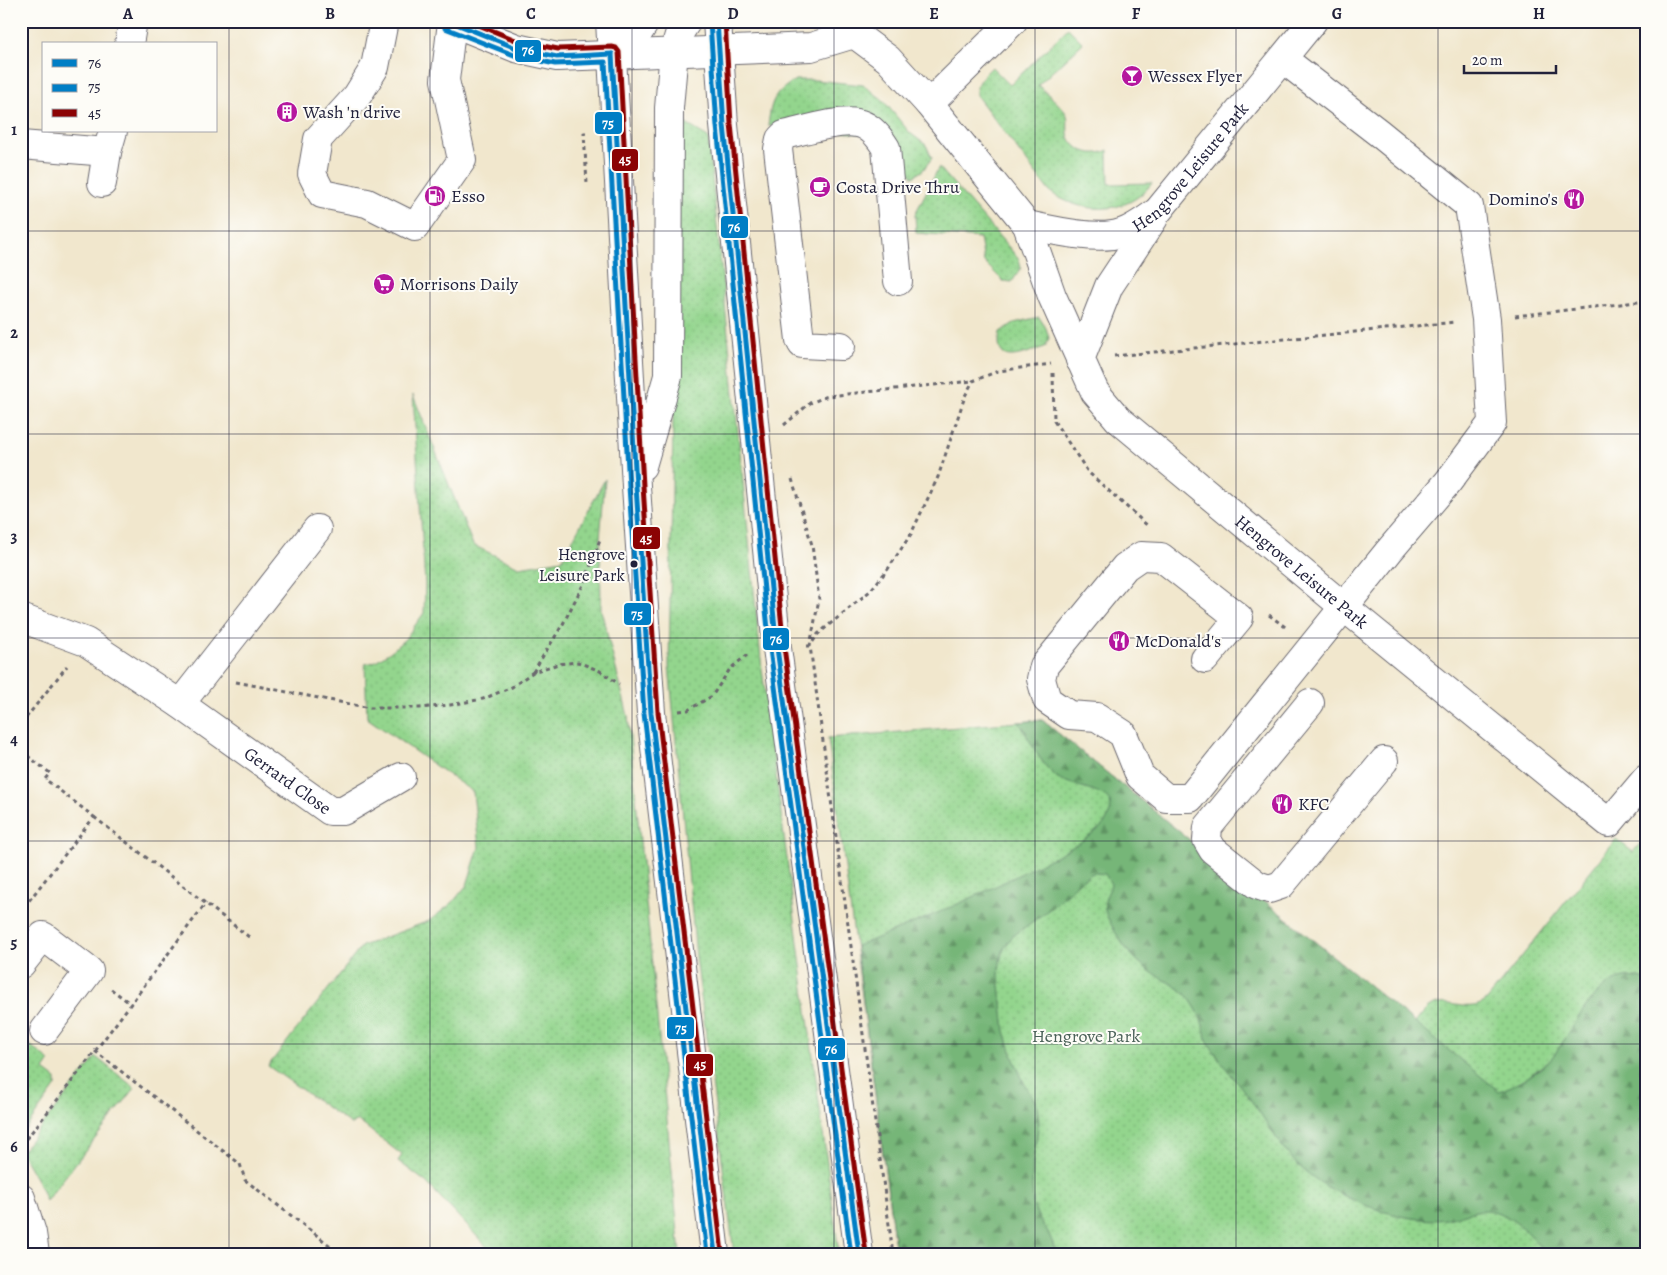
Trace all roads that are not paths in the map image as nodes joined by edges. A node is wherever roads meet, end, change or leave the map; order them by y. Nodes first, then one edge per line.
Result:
1 (133, 21) edge
2 (384, 21) edge
3 (448, 21) edge
4 (610, 21) edge
5 (646, 21) edge
6 (687, 21) edge
7 (717, 21) edge
8 (1013, 21) edge
9 (1314, 21) edge
10 (453, 22) edge
11 (845, 28) edge
12 (130, 42) edge
13 (719, 50) junction
14 (674, 51) junction
15 (612, 54) junction
16 (1283, 59) junction
17 (929, 104) junction
18 (110, 142) edge
19 (21, 145) edge
20 (102, 183) dead end
21 (1158, 211) junction
22 (1028, 226) junction
23 (898, 282) dead end
24 (841, 346) dead end
25 (1080, 360) junction
26 (636, 486) junction
27 (316, 530) dead end
28 (1344, 607) junction
29 (21, 618) edge
30 (1205, 659) dead end
31 (1310, 702) dead end
32 (180, 704) junction
33 (1384, 760) dead end
34 (400, 778) dead end
35 (1646, 779) edge
36 (21, 964) edge
37 (44, 1030) dead end
38 (21, 1198) edge
39 (35, 1254) edge
40 (715, 1254) edge
41 (859, 1254) edge

1 - 12 main road
2 - 10 main road
3 - 10 main road, Hengrove Leisure Park
4 - 15 main road
5 - 15 main road
6 - 14 main road
7 - 13 main road
8 - 17 main road
9 - 16 main road, Hengrove Leisure Park
10 - 15 main road, Hengrove Leisure Park
11 - 13 main road, Hengrove Leisure Park
11 - 17 main road, Hengrove Leisure Park
13 - 14 main road, Hengrove Leisure Park
13 - 41 main road
14 - 15 main road, Hengrove Leisure Park
14 - 26 main road
15 - 26 main road
16 - 21 main road, Hengrove Leisure Park
16 - 28 main road
17 - 22 main road, Hengrove Leisure Park
18 - 19 main road
18 - 20 main road
21 - 22 main road, Hengrove Leisure Park
21 - 25 main road
22 - 25 main road, Hengrove Leisure Park
23 - 24 main road
25 - 28 main road, Hengrove Leisure Park
26 - 40 main road
27 - 32 main road
28 - 30 main road
28 - 35 main road, Hengrove Leisure Park
29 - 32 main road, Gerrard Close
31 - 33 main road
32 - 34 main road, Gerrard Close
36 - 37 main road
38 - 39 main road

